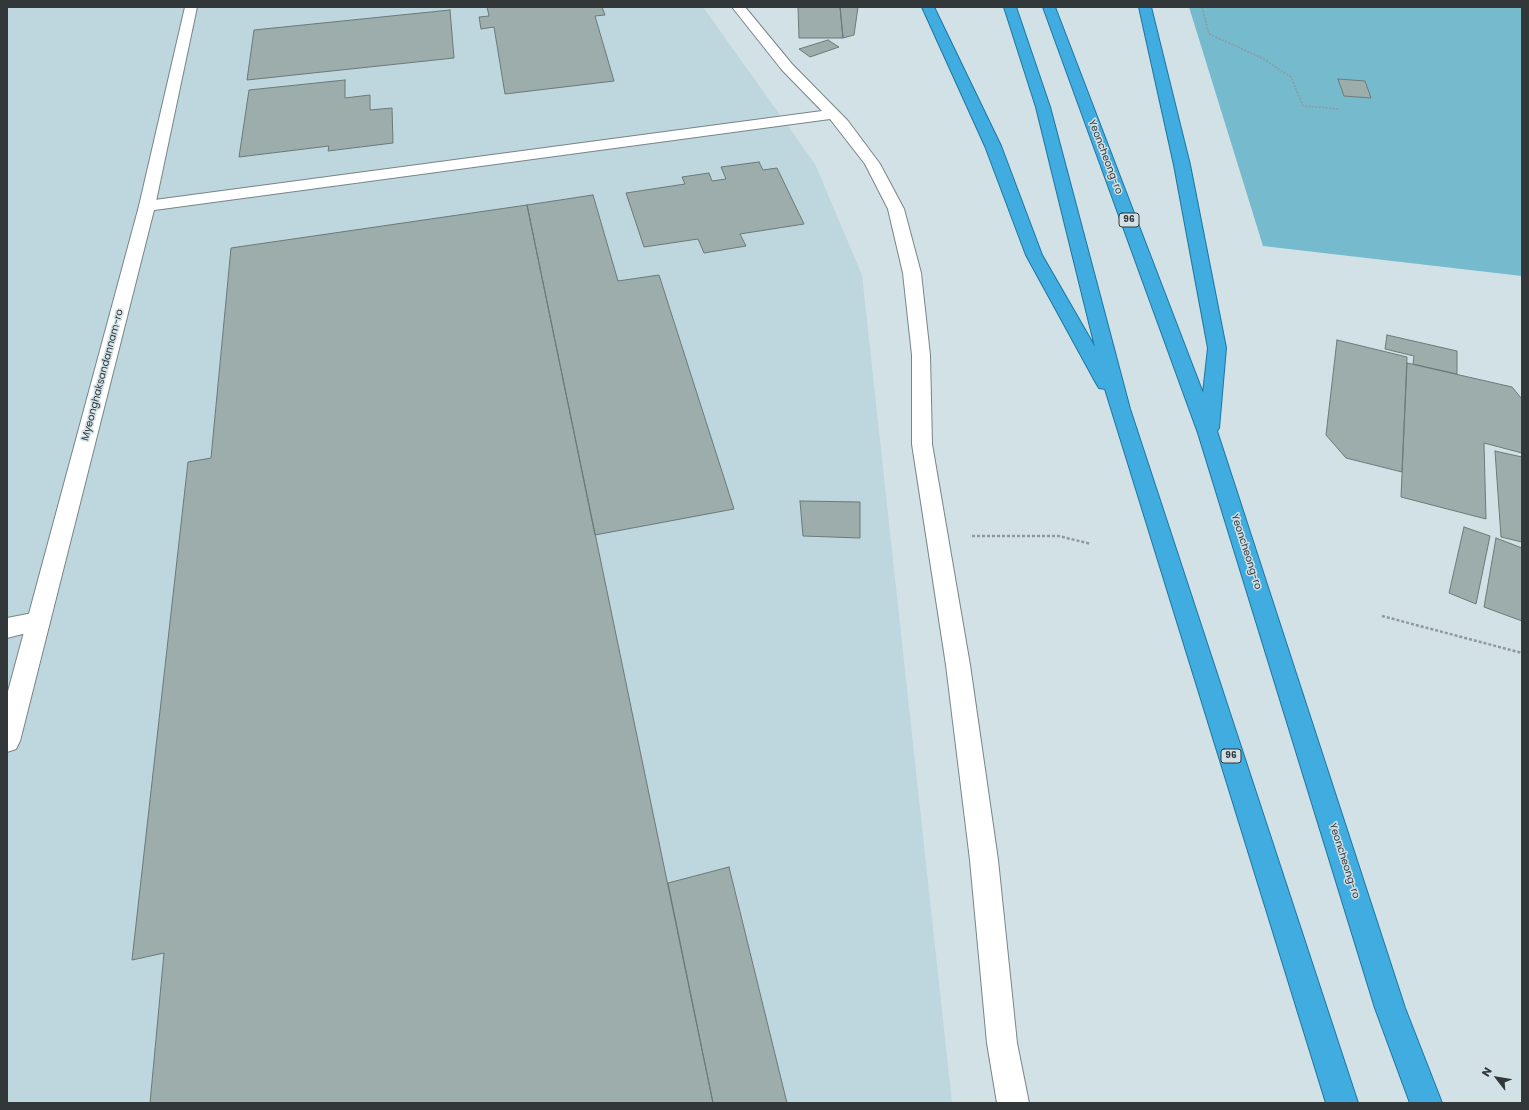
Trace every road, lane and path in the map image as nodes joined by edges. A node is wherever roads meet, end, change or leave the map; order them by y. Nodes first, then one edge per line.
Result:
1 (191, 7) edge
2 (738, 7) edge
3 (928, 7) edge
4 (1010, 7) edge
5 (1049, 7) edge
6 (1145, 7) edge
7 (1202, 7) edge
8 (1339, 109) dead end
9 (833, 114) junction
10 (147, 206) junction
11 (1120, 409) junction
12 (1208, 433) junction
13 (938, 536) junction
14 (1091, 544) dead end
15 (1382, 616) dead end
16 (38, 621) junction
17 (7, 628) edge
18 (1522, 653) edge
19 (7, 741) edge
20 (1013, 1103) edge
21 (1342, 1103) edge
22 (1426, 1103) edge

1 - 10 street, Myeonghaksandannam-ro
2 - 9 street
3 - 11 highway
4 - 11 highway, 96
5 - 12 highway, Yeoncheong-ro / 96
6 - 12 highway
7 - 8 path
9 - 10 street
9 - 13 street
10 - 16 street, Myeonghaksandannam-ro
11 - 21 highway, 96
12 - 22 highway, Yeoncheong-ro / 96
13 - 14 path
13 - 20 street
15 - 18 path
16 - 17 street
16 - 19 street, Myeonghaksandannam-ro

